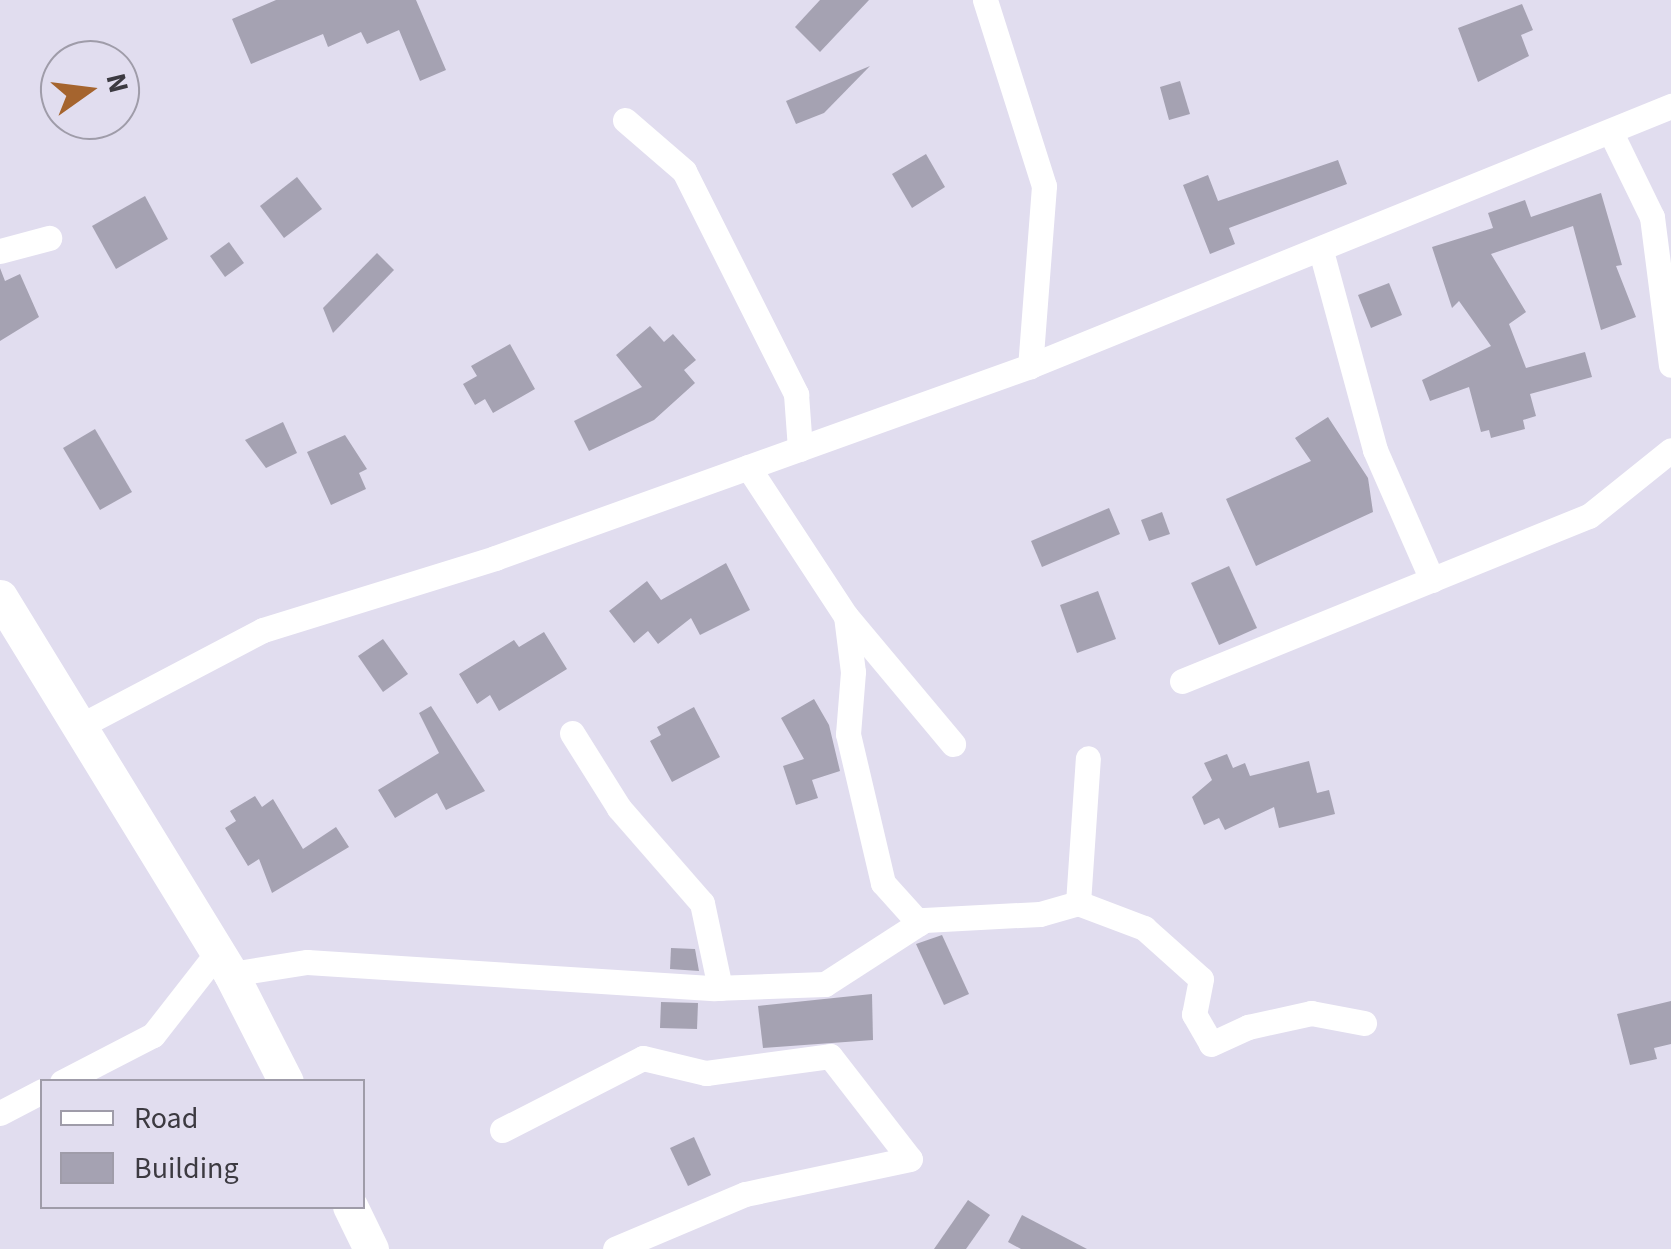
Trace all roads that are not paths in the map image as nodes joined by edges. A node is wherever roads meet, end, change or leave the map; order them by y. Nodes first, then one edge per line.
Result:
1 (985, 0) edge
2 (1671, 106) edge
3 (626, 120) dead end
4 (1612, 135) junction
5 (50, 238) dead end
6 (0, 251) edge
7 (1320, 251) junction
8 (1671, 365) edge
9 (1030, 366) junction
10 (800, 449) junction
11 (1671, 450) edge
12 (748, 468) junction
13 (1432, 580) junction
14 (0, 598) edge
15 (846, 616) junction
16 (1182, 681) dead end
17 (82, 725) junction
18 (572, 734) dead end
19 (953, 744) dead end
20 (1088, 758) dead end
21 (1078, 902) junction
22 (920, 924) junction
23 (224, 964) junction
24 (720, 988) junction
25 (1364, 1023) dead end
26 (68, 1079) edge
27 (284, 1079) edge
28 (40, 1093) edge
29 (0, 1113) edge
30 (502, 1130) dead end
31 (351, 1209) edge
32 (371, 1249) edge
33 (615, 1249) edge

1 - 9 street
2 - 4 street
3 - 10 street
4 - 7 street
4 - 8 street
5 - 6 street
7 - 9 street
7 - 13 street
9 - 10 street
10 - 12 street
11 - 13 street
12 - 15 street
12 - 17 street
13 - 16 street
14 - 17 street
15 - 19 street
15 - 22 street
17 - 23 street
18 - 24 street
20 - 21 street
21 - 22 street
21 - 25 street
22 - 24 street
23 - 24 street
23 - 26 street
23 - 27 street
28 - 29 street
30 - 33 street
31 - 32 street

